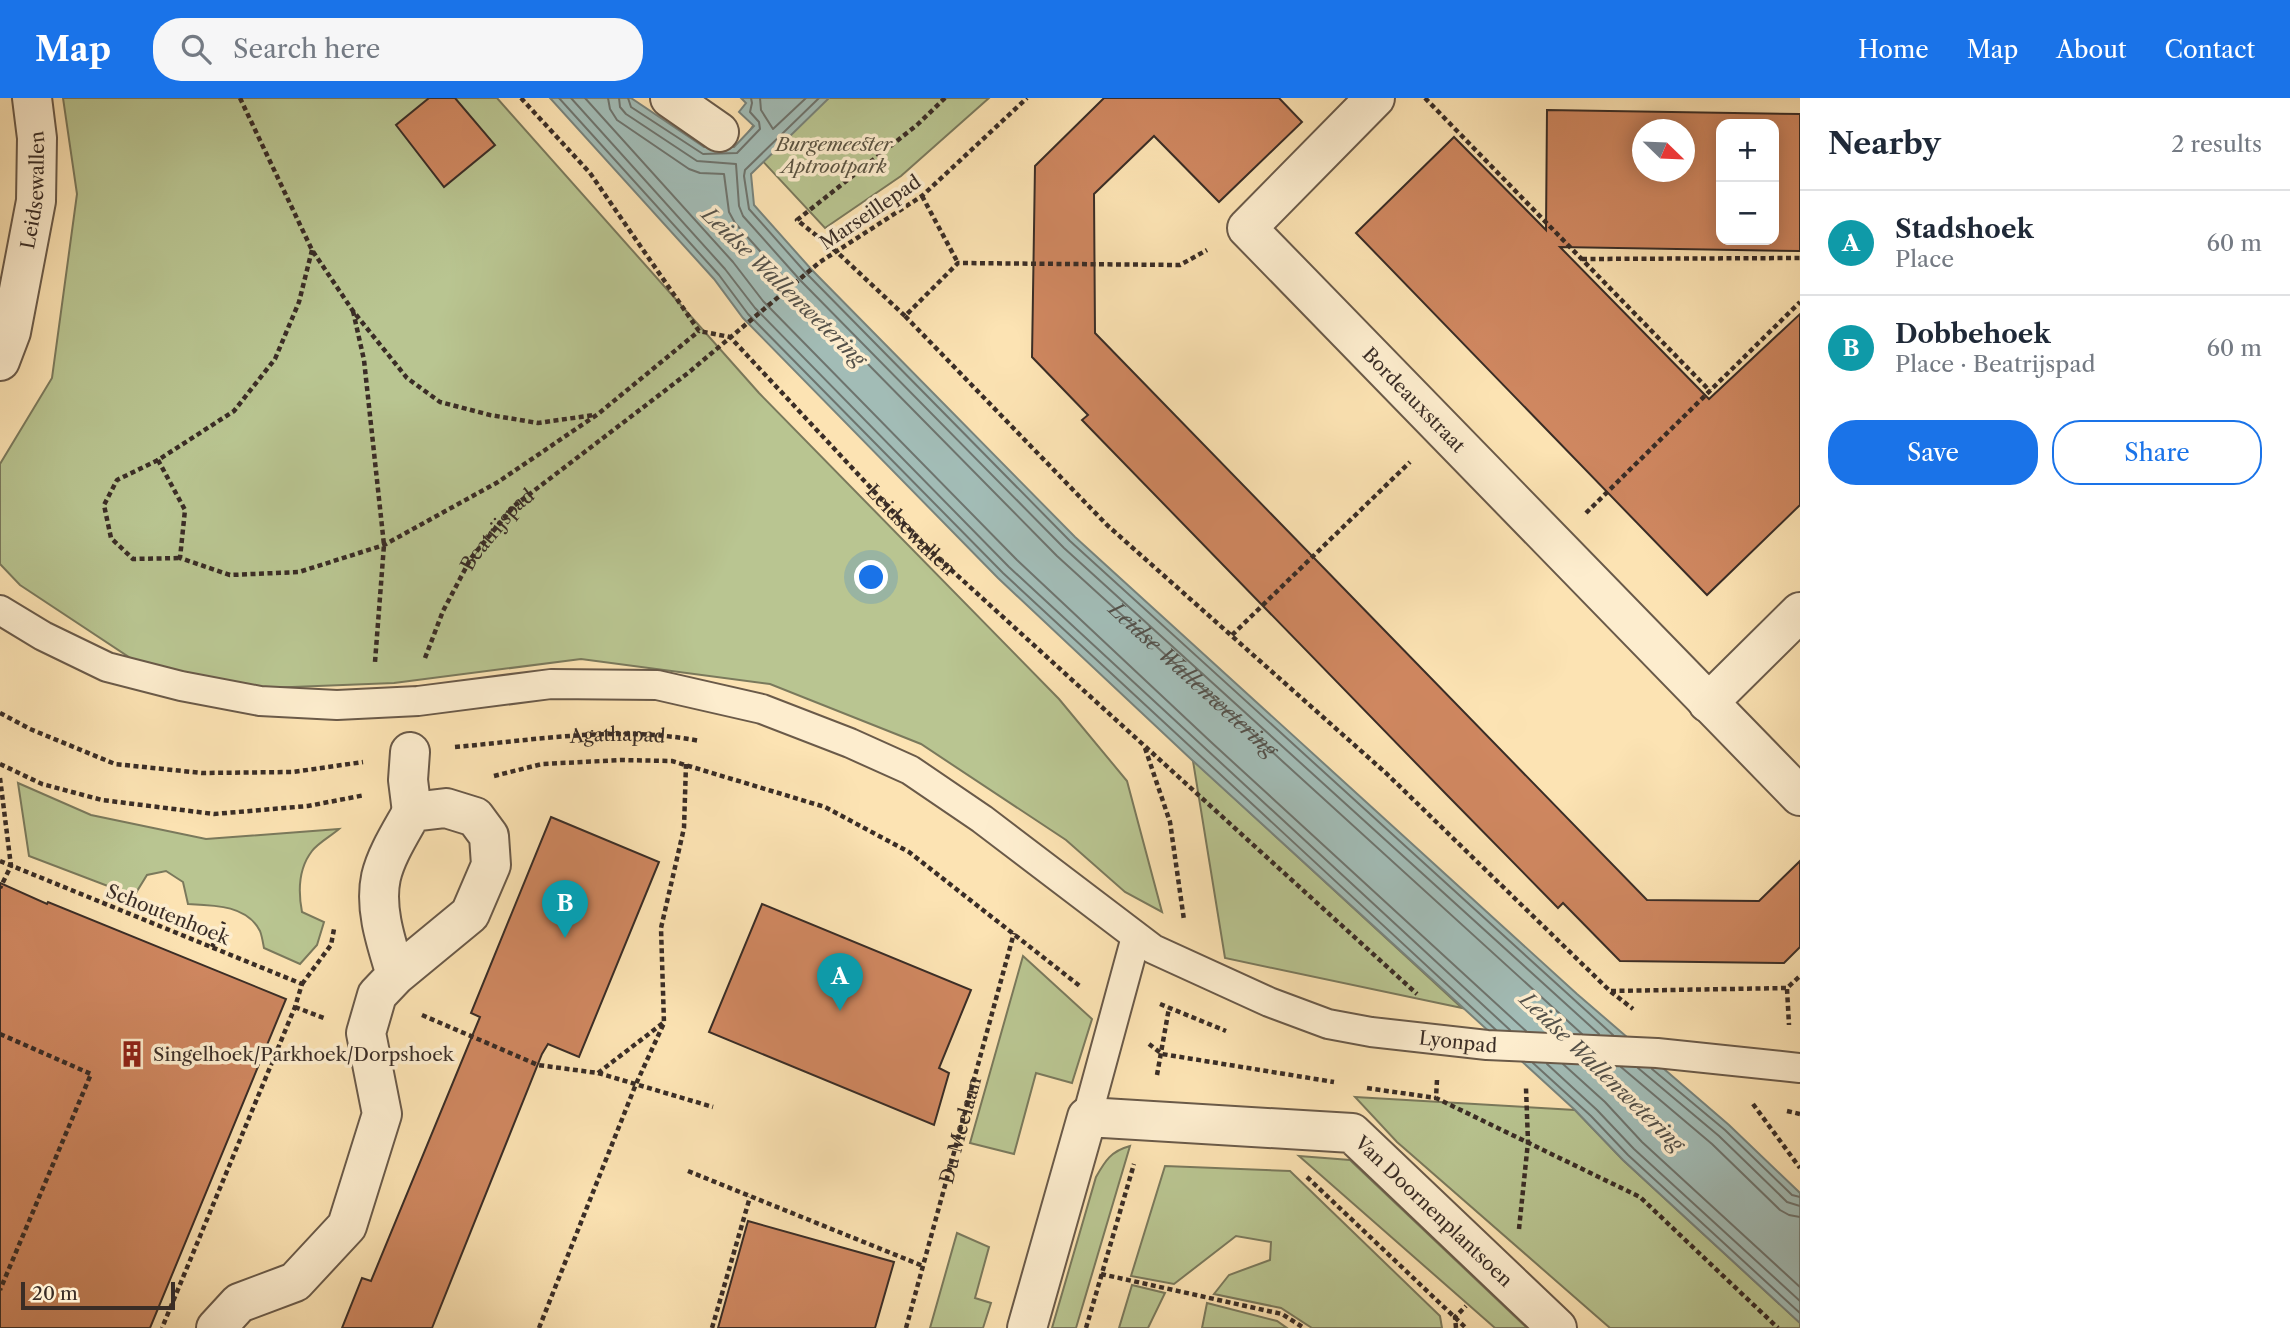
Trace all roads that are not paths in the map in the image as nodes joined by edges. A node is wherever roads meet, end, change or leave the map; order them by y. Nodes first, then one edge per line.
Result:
1 (32, 98) edge
2 (1376, 98) edge
3 (0, 361) edge
4 (0, 610) edge
5 (1800, 612) edge
6 (1708, 703) junction
7 (410, 752) road end
8 (1800, 796) edge
9 (411, 804) junction
10 (1136, 937) junction
11 (387, 985) junction
12 (1800, 1068) edge
13 (1087, 1118) junction
14 (216, 1328) edge
15 (1027, 1328) edge
16 (1557, 1328) edge

1 - 3 street, Leidsewallen
2 - 6 street, Bordeauxstraat
4 - 10 lane
5 - 6 street
6 - 8 street, Bordeauxstraat
7 - 9 street
9 - 11 street
9 - 11 street
10 - 12 lane, Lyonpad
10 - 13 lane
11 - 14 street
13 - 15 street
13 - 16 street, Van Doornenplantsoen

